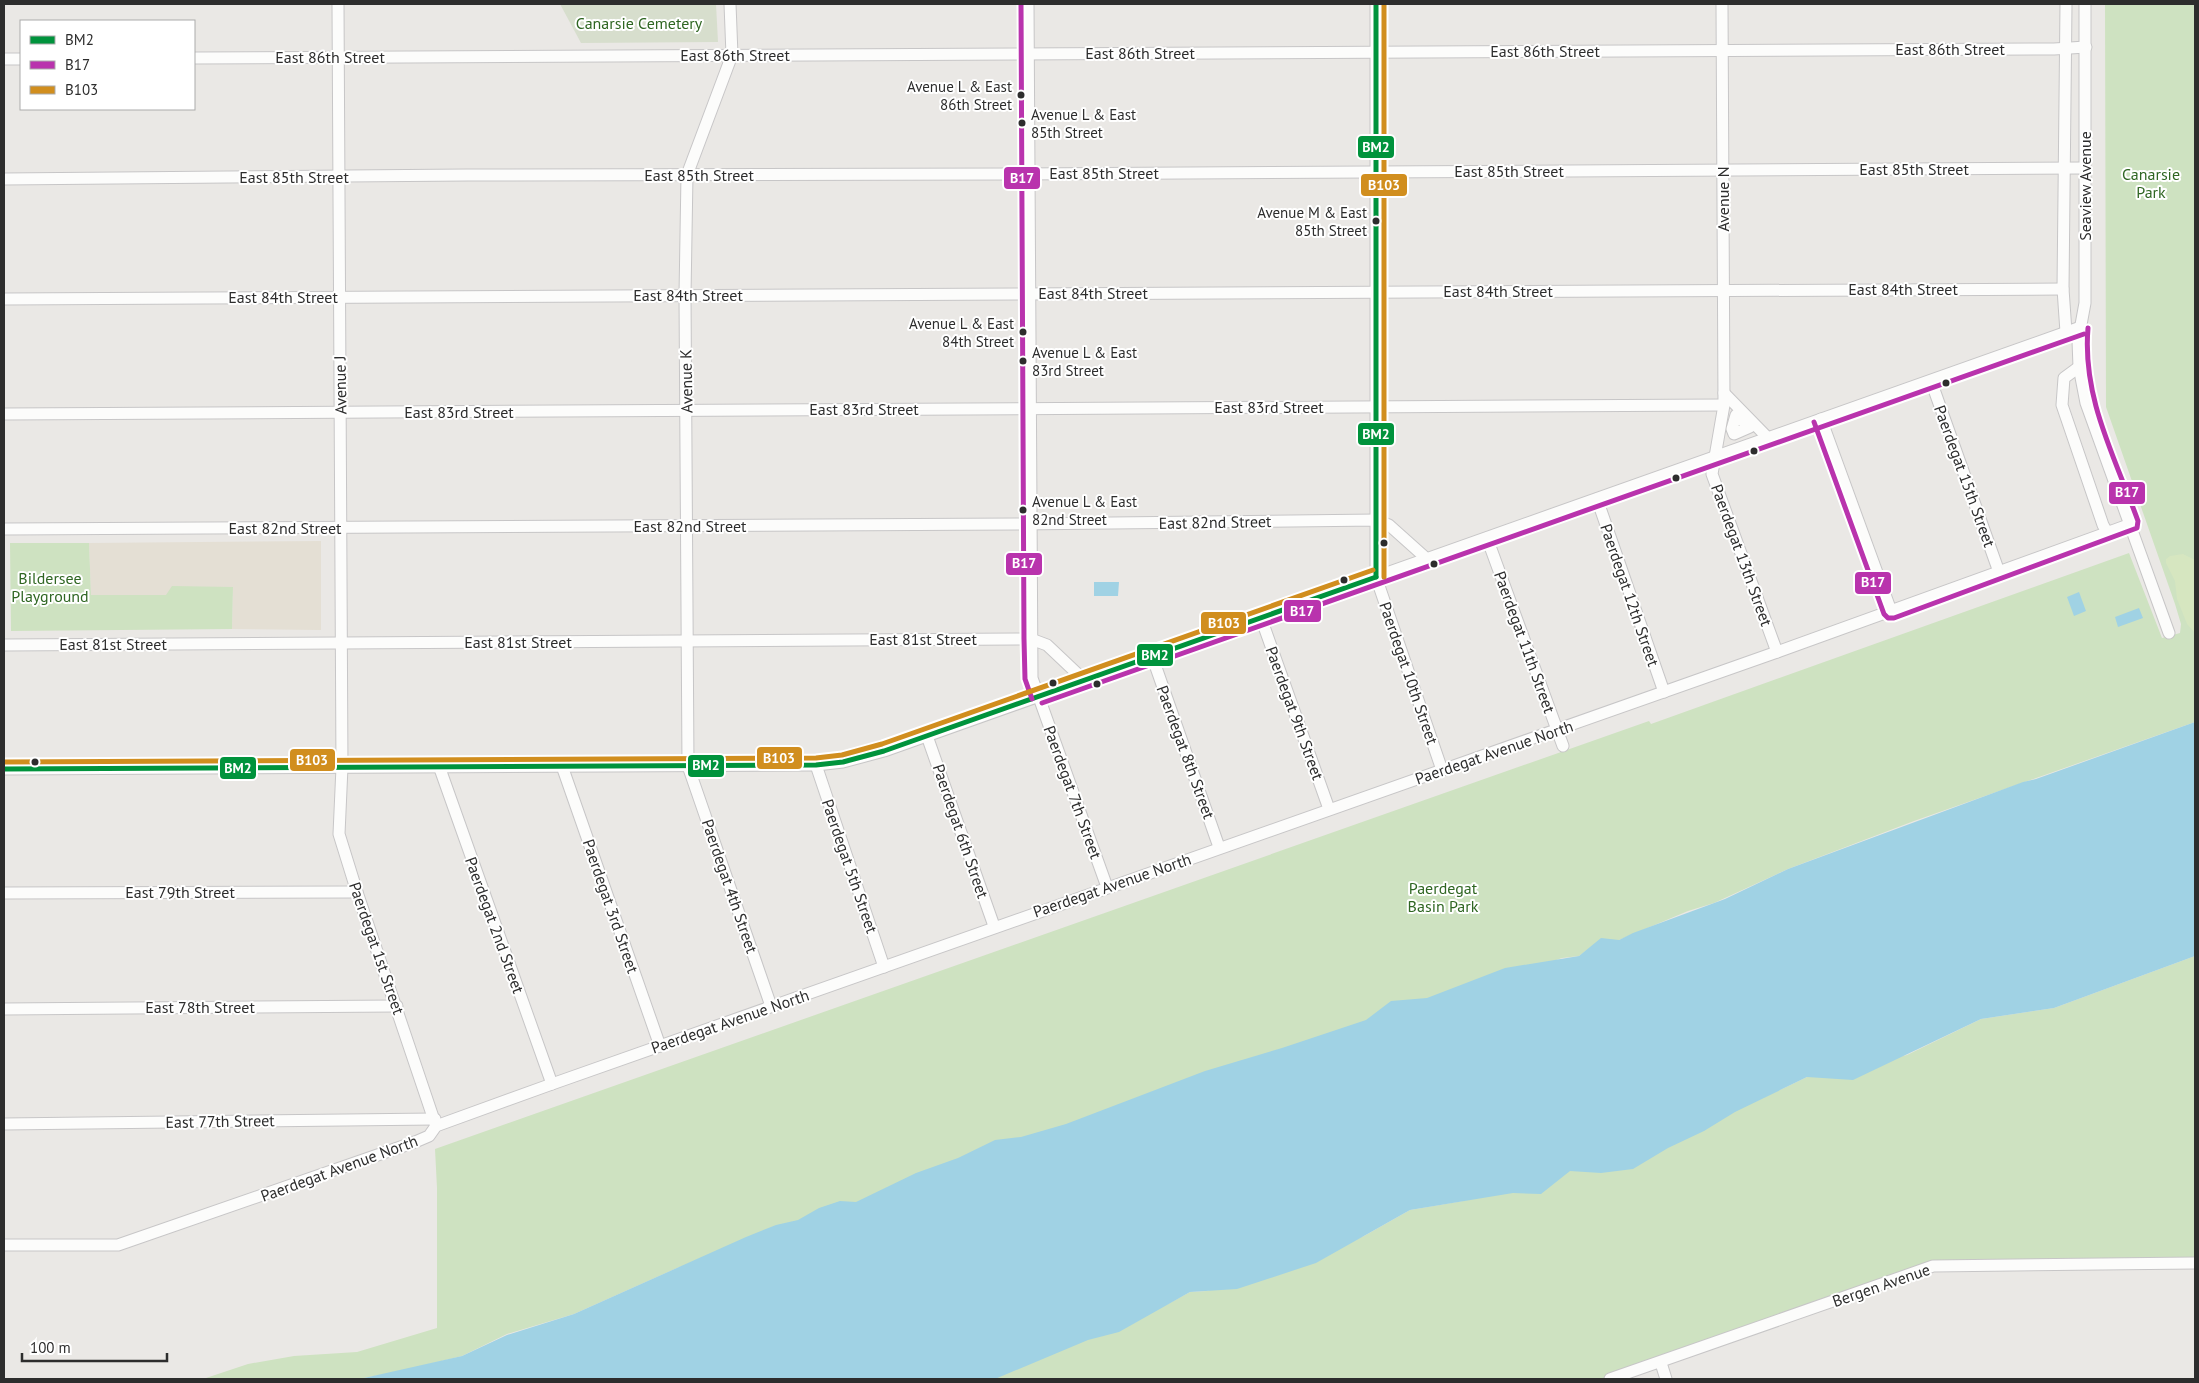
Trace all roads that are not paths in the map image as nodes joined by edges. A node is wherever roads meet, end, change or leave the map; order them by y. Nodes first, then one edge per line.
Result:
1 (338, 4) edge
2 (730, 4) edge
3 (1028, 4) edge
4 (1376, 4) edge
5 (1722, 4) edge
6 (2066, 4) edge
7 (2086, 4) edge
8 (2086, 47) junction
9 (2066, 49) junction
10 (1722, 50) junction
11 (1376, 52) junction
12 (1028, 54) junction
13 (732, 55) junction
14 (338, 57) junction
15 (195, 58) edge
16 (4, 59) edge
17 (20, 59) edge
18 (2064, 168) junction
19 (2084, 168) junction
20 (1723, 170) junction
21 (1377, 172) junction
22 (1030, 174) junction
23 (687, 175) junction
24 (338, 177) junction
25 (4, 179) edge
26 (2063, 288) junction
27 (1724, 290) junction
28 (1377, 291) junction
29 (1030, 293) junction
30 (685, 295) junction
31 (339, 297) junction
32 (4, 299) edge
33 (2081, 327) junction
34 (2066, 332) junction
35 (2079, 367) junction
36 (1931, 381) junction
37 (1724, 399) junction
38 (1378, 407) junction
39 (1030, 408) junction
40 (686, 410) junction
41 (340, 412) junction
42 (4, 414) edge
43 (1822, 419) junction
44 (1768, 438) junction
45 (1716, 457) junction
46 (1597, 499) junction
47 (1377, 520) junction
48 (1031, 524) junction
49 (2131, 524) junction
50 (686, 526) junction
51 (340, 528) junction
52 (4, 530) edge
53 (2107, 532) junction
54 (1487, 538) junction
55 (1427, 559) junction
56 (1999, 572) junction
57 (1376, 577) junction
58 (1891, 611) junction
59 (1261, 618) junction
60 (2169, 632) dead end
61 (1031, 639) junction
62 (687, 641) junction
63 (341, 643) junction
64 (4, 645) edge
65 (1777, 652) junction
66 (1152, 656) junction
67 (1084, 680) junction
68 (1664, 692) junction
69 (1039, 696) junction
70 (1558, 729) junction
71 (928, 736) junction
72 (1563, 746) dead end
73 (816, 764) junction
74 (438, 766) junction
75 (562, 766) junction
76 (688, 766) junction
77 (342, 767) junction
78 (4, 769) edge
79 (1442, 770) junction
80 (1329, 809) junction
81 (1220, 847) junction
82 (1107, 887) junction
83 (357, 892) junction
84 (4, 893) edge
85 (994, 926) junction
86 (884, 967) junction
87 (397, 1006) junction
88 (771, 1006) junction
89 (4, 1009) edge
90 (660, 1046) junction
91 (552, 1084) junction
92 (436, 1122) junction
93 (4, 1124) edge
94 (4, 1246) edge
95 (2195, 1263) edge
96 (1660, 1363) junction
97 (1610, 1379) edge
98 (1666, 1379) edge

1 - 14 street, Avenue J
2 - 13 street, Avenue K
3 - 12 street, Paerdegat 7th Street
4 - 11 street, Paerdegat 10th Street
5 - 10 street, Avenue N
6 - 9 street, Seaview Avenue
7 - 8 street, Seaview Avenue
8 - 9 street, East 86th Street
8 - 19 street, Seaview Avenue
9 - 10 street, East 86th Street
9 - 18 street, Seaview Avenue
10 - 11 street, East 86th Street
10 - 20 street, Avenue N
11 - 12 street, East 86th Street
11 - 21 street, Paerdegat 10th Street
12 - 13 street, East 86th Street
12 - 22 street, Paerdegat 7th Street
13 - 14 street, East 86th Street
13 - 23 street, Avenue K
14 - 15 street, East 86th Street
14 - 24 street, Avenue J
16 - 17 street
18 - 19 street, East 85th Street
18 - 20 street, East 85th Street
18 - 26 street, Seaview Avenue
19 - 33 street, Seaview Avenue
20 - 21 street, East 85th Street
20 - 27 street, Avenue N
21 - 22 street, East 85th Street
21 - 28 street, Paerdegat 10th Street
22 - 23 street, East 85th Street
22 - 29 street, Paerdegat 7th Street
23 - 24 street, East 85th Street
23 - 30 street, Avenue K
24 - 25 street, East 85th Street
24 - 31 street, Avenue J
26 - 27 street, East 84th Street
26 - 34 street, Seaview Avenue
27 - 28 street, East 84th Street
27 - 37 street, Avenue N
28 - 29 street, East 84th Street
28 - 38 street, Paerdegat 10th Street
29 - 30 street, East 84th Street
29 - 39 street, Paerdegat 7th Street
30 - 31 street, East 84th Street
30 - 40 street, Avenue K
31 - 32 street, East 84th Street
31 - 41 street, Avenue J
33 - 34 street
33 - 35 street, Seaview Avenue
34 - 36 street
35 - 49 street, Seaview Avenue
35 - 53 street
36 - 43 street
36 - 56 street, Paerdegat 15th Street
37 - 38 street, East 83rd Street
37 - 44 street
37 - 45 street, Avenue N
38 - 39 street, East 83rd Street
38 - 47 street, Paerdegat 10th Street
39 - 40 street, East 83rd Street
39 - 48 street, Paerdegat 7th Street
40 - 41 street, East 83rd Street
40 - 50 street, Avenue K
41 - 42 street, East 83rd Street
41 - 51 street, Avenue J
43 - 44 street
43 - 58 street
44 - 45 street
45 - 46 street
45 - 65 street, Paerdegat 13th Street
46 - 54 street
46 - 68 street, Paerdegat 12th Street
47 - 48 street, East 82nd Street
47 - 55 street
47 - 57 street, Paerdegat 10th Street
48 - 50 street, East 82nd Street
48 - 61 street, Paerdegat 7th Street
49 - 53 street, Paerdegat Avenue North
49 - 60 street, Seaview Avenue
50 - 51 street, East 82nd Street
50 - 62 street, Avenue K
51 - 52 street, East 82nd Street
51 - 63 street, Avenue J
53 - 56 street, Paerdegat Avenue North
54 - 55 street
54 - 70 street, Paerdegat 11th Street
55 - 57 street
56 - 58 street, Paerdegat Avenue North
57 - 59 street
57 - 79 street, Paerdegat 10th Street
58 - 65 street, Paerdegat Avenue North
59 - 66 street
59 - 80 street, Paerdegat 9th Street
61 - 62 street, East 81st Street
61 - 67 street
61 - 69 street, Paerdegat 7th Street
62 - 63 street, East 81st Street
62 - 76 street, Avenue K
63 - 64 street, East 81st Street
63 - 77 street, Avenue J
65 - 68 street, Paerdegat Avenue North
66 - 67 street
66 - 81 street, Paerdegat 8th Street
67 - 69 street
68 - 70 street, Paerdegat Avenue North
69 - 71 street
69 - 82 street, Paerdegat 7th Street
70 - 72 street, Paerdegat 11th Street
70 - 79 street, Paerdegat Avenue North
71 - 73 street
71 - 85 street, Paerdegat 6th Street
73 - 76 street
73 - 86 street, Paerdegat 5th Street
74 - 75 street
74 - 77 street
74 - 91 street, Paerdegat 2nd Street
75 - 76 street
75 - 90 street, Paerdegat 3rd Street
76 - 88 street, Paerdegat 4th Street
77 - 78 street
77 - 83 street, Paerdegat 1st Street
79 - 80 street, Paerdegat Avenue North
80 - 81 street, Paerdegat Avenue North
81 - 82 street, Paerdegat Avenue North
82 - 85 street, Paerdegat Avenue North
83 - 84 street, East 79th Street
83 - 87 street, Paerdegat 1st Street
85 - 86 street, Paerdegat Avenue North
86 - 88 street, Paerdegat Avenue North
87 - 89 street, East 78th Street
87 - 92 street, Paerdegat 1st Street
88 - 90 street, Paerdegat Avenue North
90 - 91 street, Paerdegat Avenue North
91 - 92 street, Paerdegat Avenue North
92 - 93 street, East 77th Street
92 - 94 street, Paerdegat Avenue North
95 - 96 street, Bergen Avenue
96 - 97 street, Bergen Avenue
96 - 98 street

